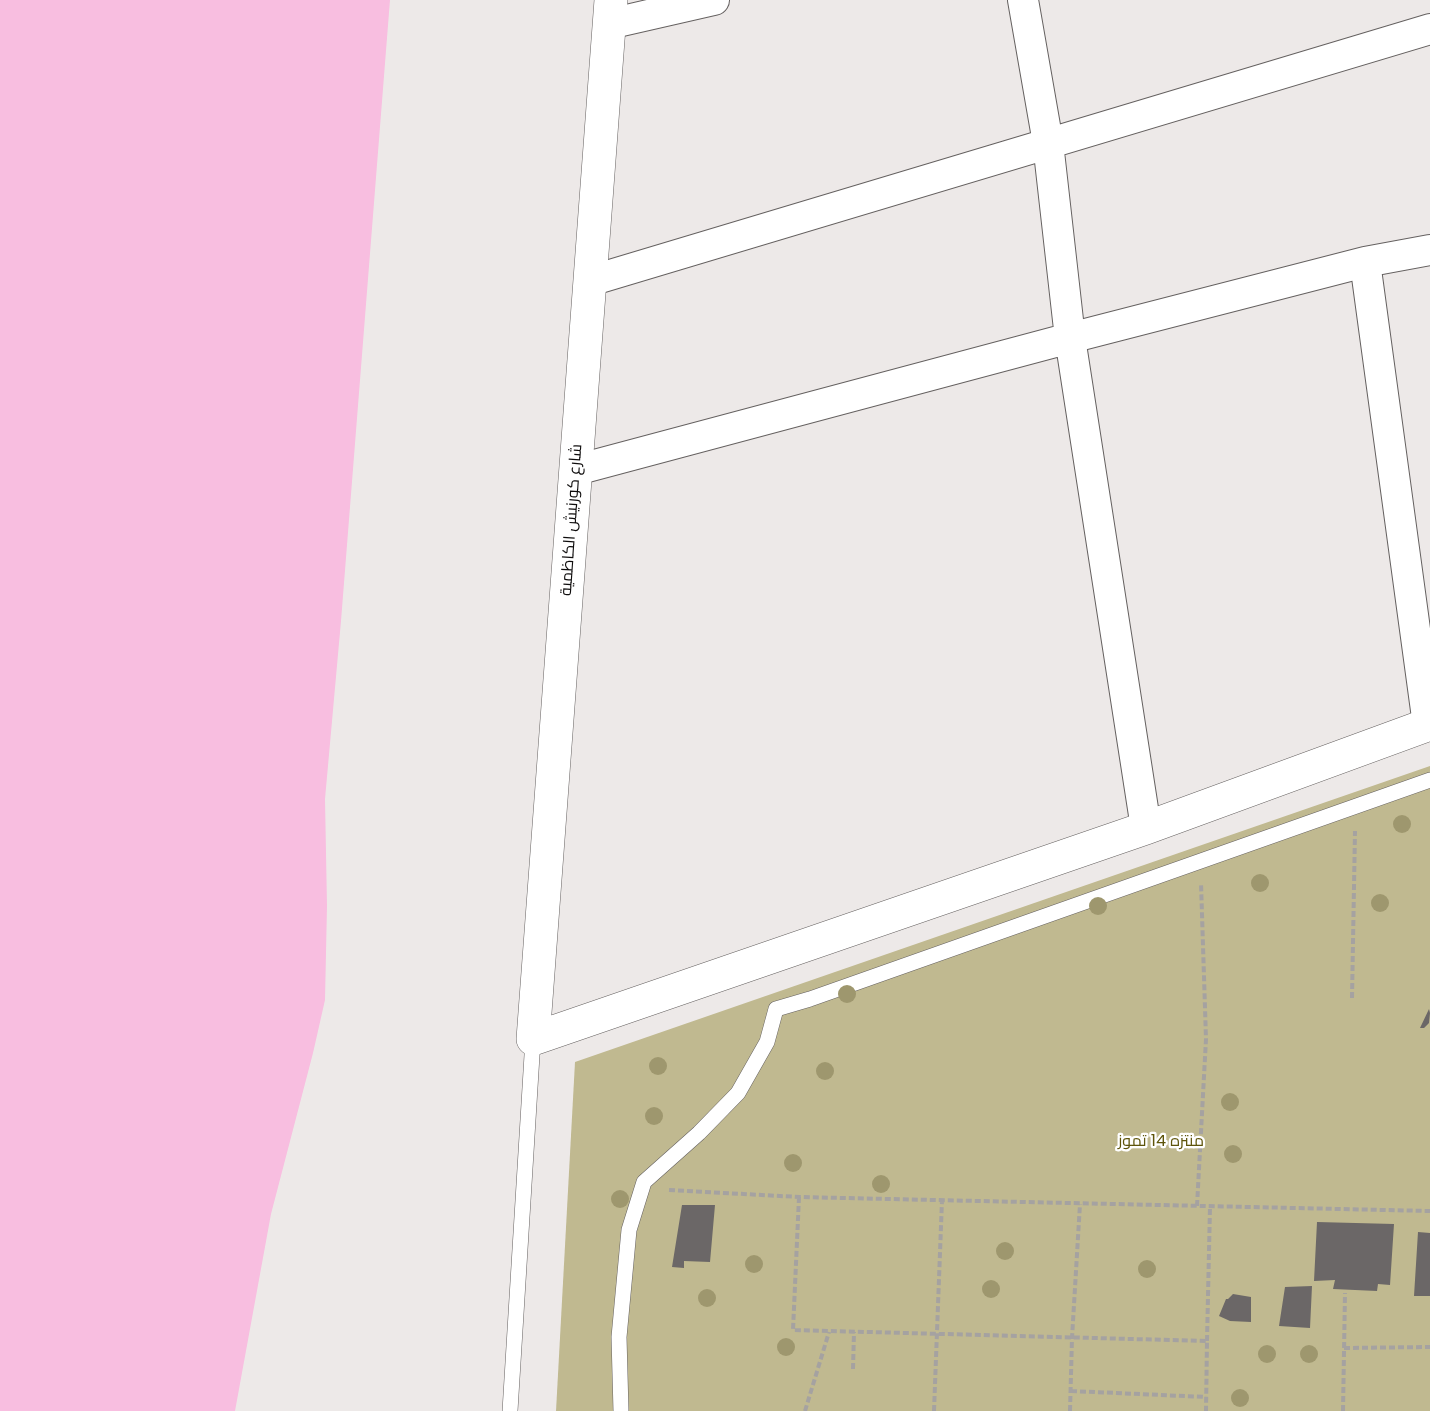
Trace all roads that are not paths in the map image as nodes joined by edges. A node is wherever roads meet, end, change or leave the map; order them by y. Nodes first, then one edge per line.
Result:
1 (714, 0) edge
2 (1023, 0) edge
3 (610, 12) edge
4 (1430, 29) edge
5 (1048, 143) junction
6 (1430, 250) edge
7 (1365, 262) junction
8 (590, 281) junction
9 (1070, 338) junction
10 (576, 470) junction
11 (1429, 725) edge
12 (1430, 780) edge
13 (1146, 828) junction
14 (533, 1039) junction
15 (510, 1411) edge
16 (621, 1411) edge

1 - 3 street
2 - 5 street
3 - 8 street, شارع كورنيش الكاظمية
4 - 5 street
5 - 8 street
5 - 9 street
6 - 7 street
7 - 9 street
7 - 11 street
8 - 10 street, شارع كورنيش الكاظمية
9 - 10 street
9 - 13 street
10 - 14 street, شارع كورنيش الكاظمية
11 - 13 street
12 - 16 lane
13 - 14 street
14 - 15 lane

